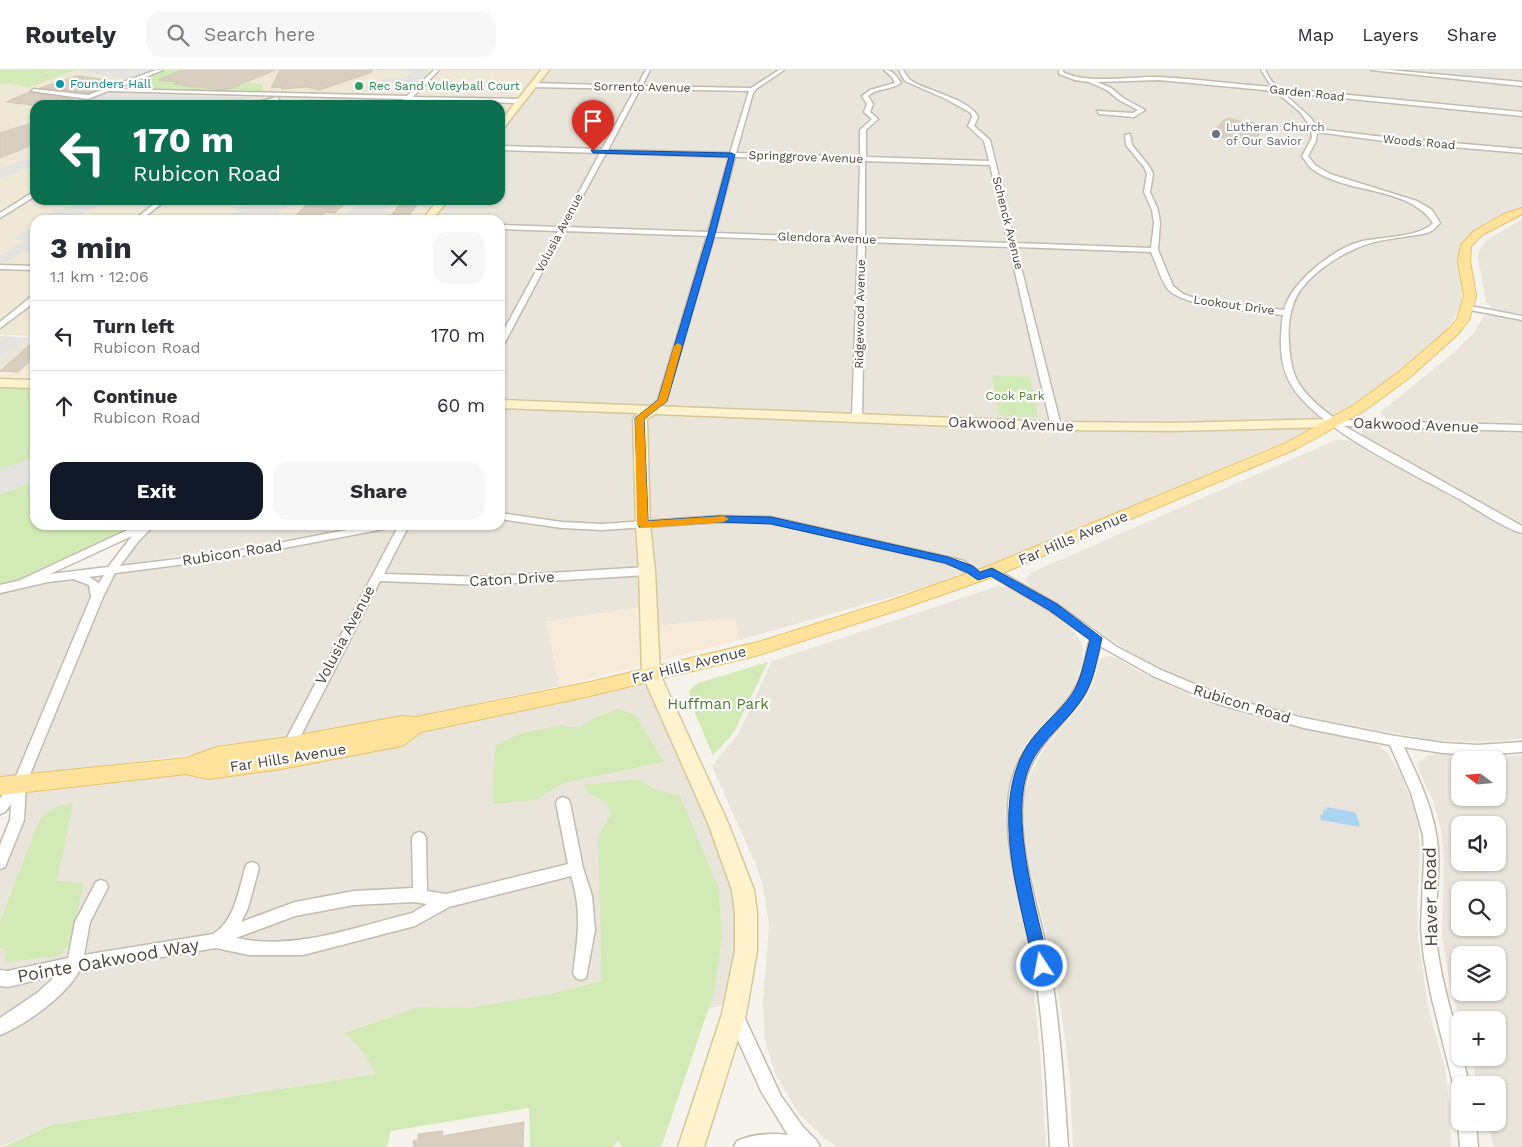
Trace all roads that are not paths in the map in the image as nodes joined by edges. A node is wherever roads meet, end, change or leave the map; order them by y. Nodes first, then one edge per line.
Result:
1 (161, 70) edge
2 (437, 70) edge
3 (545, 70) edge
4 (648, 70) edge
5 (782, 70) edge
6 (886, 70) edge
7 (901, 70) edge
8 (1061, 70) edge
9 (1262, 70) edge
10 (1373, 70) edge
11 (1445, 70) edge
12 (1452, 77) junction
13 (907, 80) junction
14 (1091, 80) junction
15 (898, 83) junction
16 (1522, 84) edge
17 (533, 85) junction
18 (638, 87) junction
19 (1274, 89) junction
20 (108, 90) junction
21 (752, 90) junction
22 (34, 91) dead end
23 (287, 95) junction
24 (298, 96) junction
25 (407, 98) junction
26 (268, 100) edge
27 (293, 100) dead end
28 (464, 100) edge
29 (505, 101) edge
30 (520, 102) junction
31 (1099, 112) dead end
32 (1522, 114) edge
33 (505, 121) edge
34 (1315, 130) junction
35 (1128, 135) dead end
36 (505, 148) edge
37 (604, 151) junction
38 (1522, 151) edge
39 (732, 155) junction
40 (863, 159) junction
41 (993, 163) junction
42 (30, 196) edge
43 (156, 205) edge
44 (439, 205) edge
45 (1522, 211) edge
46 (143, 215) edge
47 (431, 215) edge
48 (0, 216) edge
49 (505, 227) edge
50 (562, 229) junction
51 (711, 234) junction
52 (862, 239) junction
53 (1013, 245) junction
54 (1154, 250) junction
55 (0, 267) edge
56 (30, 268) edge
57 (30, 302) edge
58 (1468, 307) junction
59 (1287, 313) junction
60 (1522, 318) edge
61 (0, 326) edge
62 (505, 335) edge
63 (0, 383) edge
64 (30, 384) edge
65 (505, 404) edge
66 (652, 410) junction
67 (856, 419) junction
68 (1335, 423) junction
69 (1056, 426) junction
70 (1522, 428) edge
71 (505, 517) edge
72 (643, 525) junction
73 (137, 530) edge
74 (143, 530) edge
75 (363, 530) edge
76 (401, 530) edge
77 (1522, 530) edge
78 (112, 569) junction
79 (647, 571) junction
80 (985, 574) junction
81 (74, 575) junction
82 (376, 577) junction
83 (22, 583) junction
84 (0, 589) edge
85 (97, 597) junction
86 (1096, 638) junction
87 (651, 674) junction
88 (416, 725) junction
89 (1395, 741) junction
90 (289, 745) junction
91 (1522, 747) edge
92 (186, 766) junction
93 (9, 785) edge
94 (564, 803) dead end
95 (0, 808) edge
96 (419, 838) dead end
97 (0, 863) edge
98 (252, 868) dead end
99 (576, 868) junction
100 (101, 887) dead end
101 (420, 897) junction
102 (446, 900) junction
103 (221, 938) junction
104 (74, 964) junction
105 (580, 973) dead end
106 (0, 978) edge
107 (734, 1014) junction
108 (0, 1027) edge
109 (1459, 1076) edge
110 (1468, 1131) edge
111 (691, 1147) edge
112 (743, 1147) edge
113 (804, 1147) edge
114 (811, 1147) edge
115 (1059, 1147) edge
116 (1469, 1147) edge

1 - 20 street
2 - 25 street
3 - 17 street
4 - 18 street, Volusia Avenue
5 - 21 street
6 - 15 street
7 - 13 street
8 - 14 street
9 - 19 street
10 - 12 street
11 - 12 street
12 - 16 street
13 - 15 street
13 - 41 street, Schenck Avenue
14 - 19 street, Garden Road
14 - 31 street
15 - 40 street, Ridgewood Avenue
17 - 18 street, Sorrento Avenue
17 - 30 street
18 - 21 street, Sorrento Avenue
18 - 37 street, Volusia Avenue
19 - 32 street, Garden Road
19 - 34 street
20 - 22 street
20 - 23 street
21 - 39 street
23 - 24 street
23 - 26 street
24 - 25 street
24 - 27 street
25 - 28 street
29 - 30 street
30 - 33 street
34 - 38 street, Woods Road
34 - 59 street
35 - 54 street, Lookout Drive
36 - 37 street, Springgrove Avenue
37 - 39 street, Springgrove Avenue
37 - 50 street, Volusia Avenue
39 - 40 street, Springgrove Avenue
39 - 51 street
40 - 41 street, Springgrove Avenue
40 - 52 street, Ridgewood Avenue
41 - 53 street, Schenck Avenue
42 - 48 street
43 - 46 street
44 - 47 street
45 - 58 main road
49 - 50 street, Glendora Avenue
50 - 51 street, Glendora Avenue
50 - 62 street, Volusia Avenue
51 - 52 street, Glendora Avenue
51 - 66 street
52 - 53 street, Glendora Avenue
52 - 67 street, Ridgewood Avenue
53 - 54 street, Glendora Avenue
53 - 69 street, Schenck Avenue
54 - 59 street, Lookout Drive
55 - 56 street
57 - 61 street
58 - 60 street
58 - 68 main road, Far Hills Avenue
59 - 68 street
63 - 64 street
65 - 66 street, Oakwood Avenue
66 - 67 street, Oakwood Avenue
66 - 72 street
67 - 69 street, Oakwood Avenue
68 - 69 street, Oakwood Avenue
68 - 70 street, Oakwood Avenue
68 - 77 street
68 - 80 main road, Far Hills Avenue
71 - 72 street, Rubicon Road
72 - 79 street
72 - 80 street, Rubicon Road
73 - 83 street, Rubicon Road
74 - 78 street, Rubicon Road
75 - 78 street, Rubicon Road
76 - 82 street, Volusia Avenue
78 - 81 street, Rubicon Road
78 - 85 street
79 - 82 street, Caton Drive
79 - 87 street
80 - 86 street, Rubicon Road
80 - 87 main road, Far Hills Avenue
81 - 83 street, Rubicon Road
81 - 85 street
82 - 90 street, Volusia Avenue
83 - 84 street, Rubicon Road
85 - 93 street
86 - 89 street, Rubicon Road
86 - 115 street
87 - 88 main road, Far Hills Avenue
87 - 107 street
88 - 90 main road, Far Hills Avenue
88 - 92 main road, Far Hills Avenue
89 - 91 street, Rubicon Road
89 - 109 street, Haver Road
90 - 92 main road, Far Hills Avenue
92 - 93 main road, Far Hills Avenue
93 - 95 street
93 - 97 street
94 - 99 street
96 - 101 street
98 - 103 street
99 - 102 street, Pointe Oakwood Way
99 - 105 street
100 - 104 street
101 - 102 street, Pointe Oakwood Way
101 - 103 street, Pointe Oakwood Way
102 - 103 street, Pointe Oakwood Way
103 - 104 street, Pointe Oakwood Way
104 - 106 street, Pointe Oakwood Way
104 - 108 street
107 - 111 street
107 - 114 street
110 - 116 street
112 - 113 street

